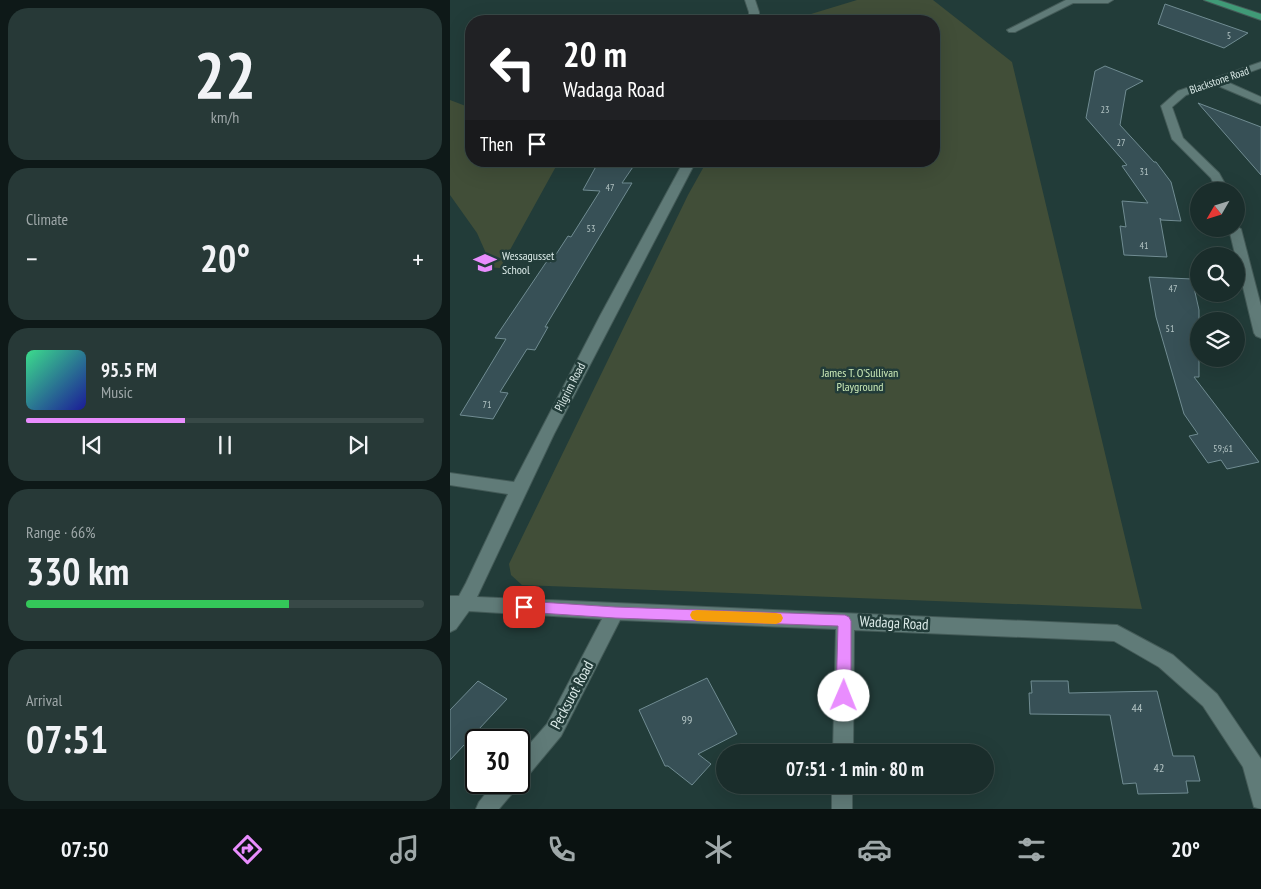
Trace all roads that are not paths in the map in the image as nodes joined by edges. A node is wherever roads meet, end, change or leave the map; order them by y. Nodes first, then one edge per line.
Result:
1 (750, 0) edge
2 (1078, 0) edge
3 (1082, 0) edge
4 (1108, 0) edge
5 (1209, 0) edge
6 (754, 15) edge
7 (1261, 17) edge
8 (1012, 30) dead end
9 (1261, 65) edge
10 (1216, 80) junction
11 (1261, 101) edge
12 (687, 167) edge
13 (1220, 182) edge
14 (1237, 238) edge
15 (1261, 332) edge
16 (450, 479) edge
17 (518, 488) junction
18 (458, 603) edge
19 (615, 612) junction
20 (845, 621) junction
21 (450, 624) edge
22 (842, 744) edge
23 (530, 758) edge
24 (1256, 769) edge
25 (499, 794) edge
26 (842, 794) edge
27 (1261, 800) edge
28 (486, 809) edge
29 (842, 809) edge

1 - 6 street
2 - 8 street
3 - 4 street
5 - 7 main road
9 - 10 street, Blackstone Road
10 - 11 street
10 - 13 street, Blackstone Road
12 - 17 street, Pilgrim Road
14 - 15 street
16 - 17 street
17 - 18 street, Pilgrim Road
18 - 19 street, Wadaga Road
18 - 21 street, Pilgrim Road
19 - 20 street, Wadaga Road
19 - 23 street, Pecksuot Road
20 - 22 street
20 - 24 street, Wadaga Road
24 - 27 street, Wadaga Road
25 - 28 street
26 - 29 street

